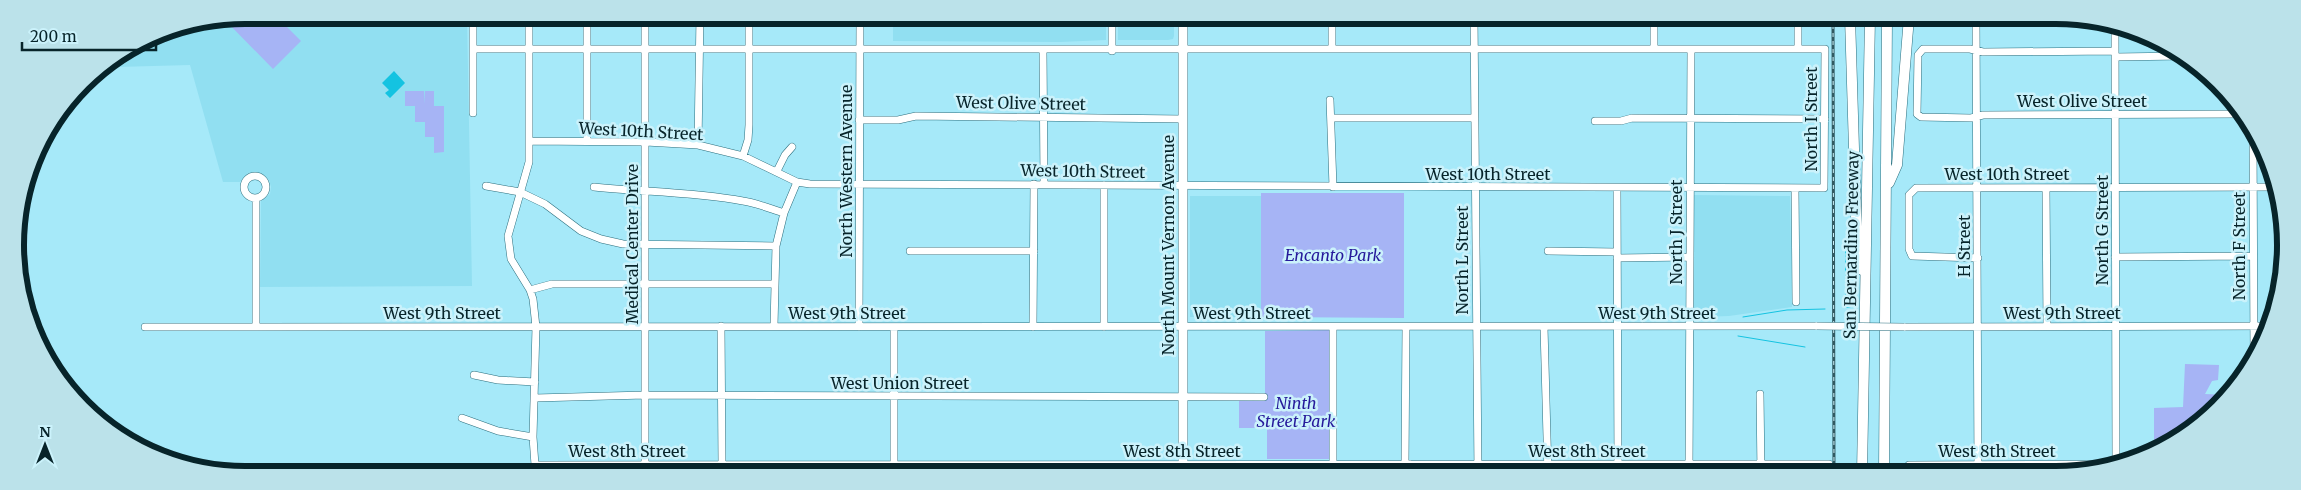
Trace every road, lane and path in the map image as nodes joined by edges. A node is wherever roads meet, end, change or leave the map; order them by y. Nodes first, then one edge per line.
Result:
1 (473, 24) edge
2 (529, 24) edge
3 (587, 24) edge
4 (646, 24) edge
5 (700, 24) edge
6 (749, 24) edge
7 (860, 24) edge
8 (1112, 24) edge
9 (1183, 24) edge
10 (1332, 24) edge
11 (1474, 24) edge
12 (1654, 24) edge
13 (1798, 24) edge
14 (1850, 24) edge
15 (1870, 24) edge
16 (1887, 24) edge
17 (1908, 24) edge
18 (1976, 24) edge
19 (2115, 32) edge
20 (1332, 48) junction
21 (473, 49) junction
22 (530, 49) junction
23 (587, 49) junction
24 (645, 49) junction
25 (700, 49) junction
26 (748, 49) junction
27 (1654, 49) junction
28 (1798, 49) junction
29 (860, 50) junction
30 (1043, 50) junction
31 (1474, 50) junction
32 (1691, 50) junction
33 (1977, 50) junction
34 (1112, 51) junction
35 (1183, 51) junction
36 (2115, 54) junction
37 (2171, 56) edge
38 (1330, 100) dead end
39 (473, 113) dead end
40 (2115, 114) junction
41 (2235, 114) edge
42 (1978, 116) junction
43 (1044, 117) junction
44 (1331, 118) junction
45 (1475, 118) junction
46 (1183, 119) junction
47 (1691, 119) junction
48 (1825, 119) junction
49 (859, 120) junction
50 (1595, 121) dead end
51 (530, 142) junction
52 (587, 142) junction
53 (646, 142) junction
54 (698, 145) junction
55 (2253, 145) edge
56 (792, 147) dead end
57 (742, 156) junction
58 (777, 171) junction
59 (797, 182) junction
60 (1034, 184) junction
61 (1044, 184) junction
62 (859, 185) junction
63 (1104, 185) junction
64 (486, 186) dead end
65 (594, 186) dead end
66 (1887, 186) junction
67 (1183, 187) junction
68 (1333, 187) junction
69 (2253, 187) junction
70 (2270, 187) edge
71 (1476, 188) junction
72 (1618, 188) junction
73 (1690, 188) junction
74 (1795, 188) junction
75 (1824, 188) joint
76 (1978, 188) junction
77 (2046, 188) junction
78 (2115, 188) junction
79 (520, 192) junction
80 (646, 192) junction
81 (256, 198) dead end
82 (784, 212) junction
83 (646, 244) junction
84 (776, 246) junction
85 (910, 251) dead end
86 (1034, 251) junction
87 (1548, 251) dead end
88 (1618, 255) junction
89 (2253, 256) junction
90 (2115, 257) junction
91 (1690, 258) junction
92 (1978, 258) junction
93 (646, 283) junction
94 (774, 284) junction
95 (1866, 284) junction
96 (530, 290) junction
97 (1796, 302) dead end
98 (145, 326) dead end
99 (256, 326) junction
100 (721, 326) junction
101 (774, 326) junction
102 (2047, 326) junction
103 (2116, 326) junction
104 (2253, 326) junction
105 (2262, 326) edge
106 (536, 327) junction
107 (646, 327) junction
108 (859, 327) junction
109 (894, 327) junction
110 (1033, 327) junction
111 (1104, 327) junction
112 (1183, 327) junction
113 (1333, 327) junction
114 (1406, 327) junction
115 (1476, 327) junction
116 (1544, 327) junction
117 (1618, 327) junction
118 (1689, 327) junction
119 (1978, 327) junction
120 (2254, 344) edge
121 (474, 375) dead end
122 (535, 382) junction
123 (1760, 394) dead end
124 (645, 395) junction
125 (721, 395) junction
126 (893, 397) junction
127 (1183, 397) junction
128 (1264, 397) dead end
129 (535, 398) junction
130 (462, 418) dead end
131 (533, 437) junction
132 (2115, 458) edge
133 (645, 464) junction
134 (1333, 464) junction
135 (1408, 464) junction
136 (1548, 464) junction
137 (1618, 464) junction
138 (1689, 464) junction
139 (1760, 464) junction
140 (1829, 464) dead end
141 (2083, 464) edge
142 (535, 465) joint
143 (894, 465) junction
144 (966, 465) joint
145 (1478, 465) junction
146 (1978, 465) junction
147 (722, 466) junction
148 (1020, 466) edge
149 (1183, 466) edge
150 (1273, 466) edge
151 (1862, 466) edge
152 (1884, 466) edge
153 (1909, 466) edge

1 - 21 street
2 - 22 street
3 - 23 street
4 - 24 street, Medical Center Drive
5 - 25 street
6 - 26 street
7 - 29 street, North Western Avenue
8 - 34 street
9 - 35 main road, North Mount Vernon Avenue
10 - 20 street
11 - 31 street, North L Street
12 - 27 street
13 - 28 street
14 - 95 highway
15 - 95 highway, San Bernardino Freeway
16 - 66 highway
17 - 66 highway
18 - 33 street, H Street
19 - 36 street, North G Street
20 - 31 street
20 - 35 street
21 - 22 street
21 - 39 street
22 - 23 street
22 - 51 street
23 - 24 street
23 - 52 street
24 - 25 street
24 - 53 street, Medical Center Drive
25 - 26 street
25 - 54 street
26 - 29 street
26 - 57 street
27 - 31 street
27 - 32 street
28 - 32 street
28 - 48 street, North I Street
29 - 30 street
29 - 49 street, North Western Avenue
30 - 34 street
30 - 43 street
31 - 45 street, North L Street
32 - 47 street, North J Street
33 - 36 street
33 - 42 street, H Street
33 - 42 street, West Olive Street
34 - 35 street
35 - 46 main road, North Mount Vernon Avenue
36 - 37 street
36 - 40 street, North G Street
38 - 44 street
40 - 41 street, West Olive Street
40 - 42 street, West Olive Street
40 - 78 street, North G Street
42 - 76 street, H Street
43 - 46 street, West Olive Street
43 - 49 street, West Olive Street
43 - 61 street
44 - 45 street
44 - 68 street
45 - 71 street, North L Street
46 - 67 main road, North Mount Vernon Avenue
47 - 48 street
47 - 50 street
47 - 73 street, North J Street
48 - 75 street, North I Street
49 - 62 street, North Western Avenue
51 - 52 street, West 10th Street
51 - 79 street
52 - 53 street, West 10th Street
53 - 54 street, West 10th Street
53 - 80 street, Medical Center Drive
54 - 57 street, West 10th Street
55 - 69 street, North F Street
56 - 58 street
57 - 58 street, West 10th Street
58 - 59 street, West 10th Street
59 - 62 street, West 10th Street
59 - 82 street
60 - 61 street, West 10th Street
60 - 62 street, West 10th Street
60 - 86 street
61 - 63 street, West 10th Street
62 - 108 street, North Western Avenue
63 - 67 street, West 10th Street
63 - 111 street
64 - 79 street
65 - 80 street
66 - 152 highway
67 - 68 street, West 10th Street
67 - 112 main road, North Mount Vernon Avenue
68 - 71 street, West 10th Street
69 - 70 street, West 10th Street
69 - 78 street, West 10th Street
69 - 89 street, North F Street
71 - 72 street, West 10th Street
71 - 115 street, North L Street
72 - 73 street, West 10th Street
72 - 88 street
73 - 74 street, West 10th Street
73 - 91 street, North J Street
74 - 75 street, West 10th Street
74 - 97 street
76 - 77 street, West 10th Street
76 - 92 street, H Street
76 - 92 street, West 10th Street
77 - 78 street, West 10th Street
77 - 102 street
78 - 90 street, North G Street
79 - 83 street
79 - 96 street
80 - 82 street
80 - 83 street, Medical Center Drive
81 - 99 street
82 - 84 street
83 - 84 street
83 - 93 street, Medical Center Drive
84 - 94 street
85 - 86 street
86 - 110 street
87 - 88 street
88 - 91 street
88 - 117 street
89 - 90 street
89 - 104 street, North F Street
90 - 103 street, North G Street
91 - 118 street, North J Street
92 - 119 street, H Street
93 - 94 street
93 - 96 street
93 - 107 street, Medical Center Drive
94 - 101 street
95 - 151 highway, San Bernardino Freeway
96 - 106 street
98 - 99 street, West 9th Street
99 - 106 street, West 9th Street
100 - 101 street, West 9th Street
100 - 107 street, West 9th Street
100 - 125 street
101 - 108 street, West 9th Street
102 - 103 street, West 9th Street
102 - 119 street, West 9th Street
103 - 104 street, West 9th Street
103 - 132 street, North G Street
104 - 105 street, West 9th Street
104 - 120 street, North F Street
106 - 107 street, West 9th Street
106 - 122 street
107 - 124 street, Medical Center Drive
108 - 109 street, West 9th Street
109 - 110 street, West 9th Street
109 - 126 street
110 - 111 street, West 9th Street
111 - 112 street, West 9th Street
112 - 113 street, West 9th Street
112 - 127 main road, North Mount Vernon Avenue
113 - 114 street, West 9th Street
113 - 134 street
114 - 115 street, West 9th Street
114 - 135 street
115 - 116 street, West 9th Street
115 - 145 street, North L Street
116 - 117 street, West 9th Street
116 - 136 street
117 - 118 street, West 9th Street
117 - 137 street
118 - 119 street, West 9th Street, bridge
118 - 138 street, North J Street
119 - 146 street, H Street
121 - 122 street
122 - 129 street
123 - 139 street
124 - 125 street, West Union Street
124 - 129 street, West Union Street
124 - 133 street, Medical Center Drive
125 - 126 street, West Union Street
125 - 147 street
126 - 127 street, West Union Street
126 - 143 street
127 - 128 street, West Union Street
127 - 149 main road, North Mount Vernon Avenue
129 - 131 street
130 - 131 street
131 - 142 street
133 - 142 street, West 8th Street
133 - 147 street, West 8th Street
134 - 135 street, West 8th Street
134 - 150 street, West 8th Street
135 - 145 street, West 8th Street
136 - 137 street, West 8th Street
136 - 145 street, West 8th Street
137 - 138 street, West 8th Street
138 - 139 street, West 8th Street
139 - 140 street, West 8th Street
141 - 146 street, West 8th Street
143 - 144 street, West 8th Street
143 - 147 street, West 8th Street
144 - 148 street, West 8th Street
146 - 153 street, West 8th Street

